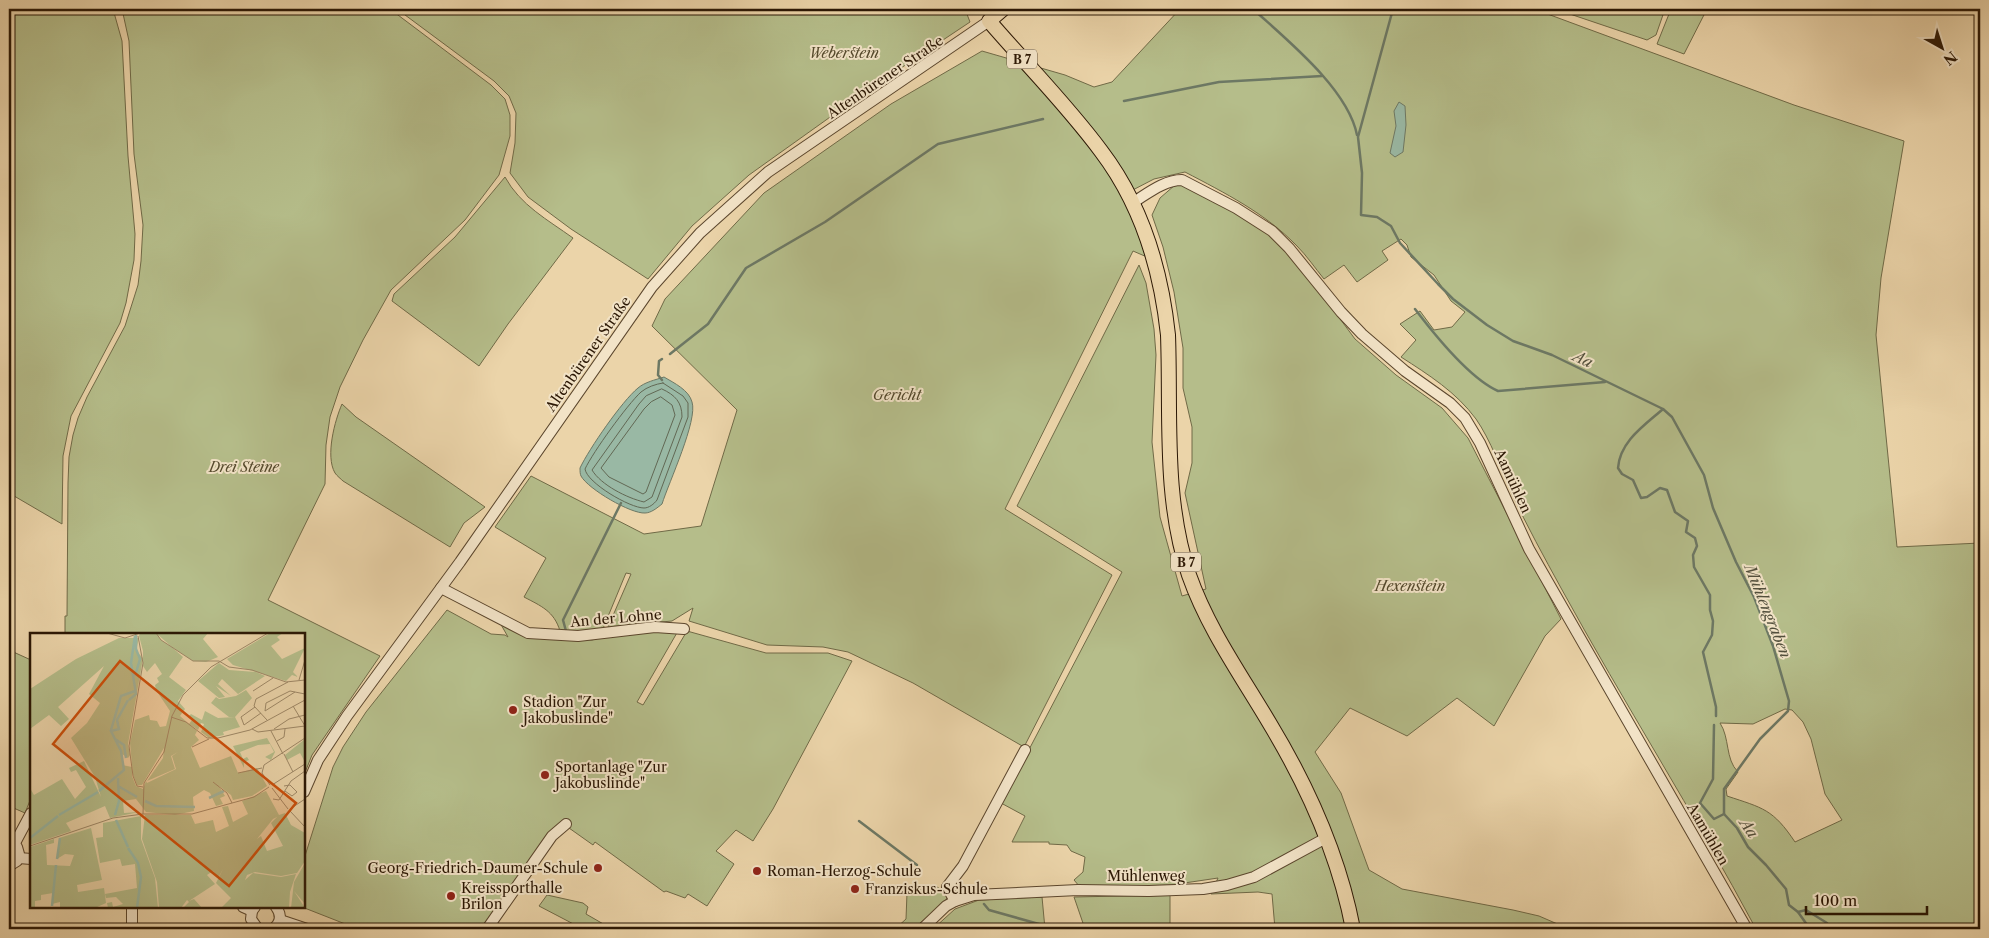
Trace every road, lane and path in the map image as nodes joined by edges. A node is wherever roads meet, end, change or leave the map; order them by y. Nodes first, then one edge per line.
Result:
1 (1003, 9) edge
2 (989, 21) junction
3 (1132, 202) junction
4 (441, 588) junction
5 (684, 629) dead end
6 (1024, 750) dead end
7 (305, 790) edge
8 (30, 815) edge
9 (566, 824) dead end
10 (1326, 838) junction
11 (11, 844) edge
12 (19, 858) junction
13 (30, 859) edge
14 (9, 866) edge
15 (955, 901) junction
16 (132, 908) edge
17 (250, 908) edge
18 (276, 908) edge
19 (280, 920) junction
20 (132, 929) edge
21 (258, 929) edge
22 (273, 929) edge
23 (306, 929) edge
24 (487, 929) edge
25 (922, 929) edge
26 (1353, 929) edge
27 (1747, 929) edge

1 - 2 main road
2 - 3 main road, B 7
2 - 4 street, Altenbürener Straße
3 - 10 main road, B 7
3 - 27 street, Aamühlen
4 - 5 street, An der Lohne
4 - 7 street, Altenbürener Straße
6 - 15 street
8 - 11 street
9 - 24 street
10 - 15 street, Mühlenweg
10 - 26 main road, B 7
11 - 12 street
12 - 13 street
12 - 14 street
15 - 25 street, Mühlenweg
16 - 20 street
17 - 21 street
18 - 19 street
19 - 22 street
19 - 23 street

